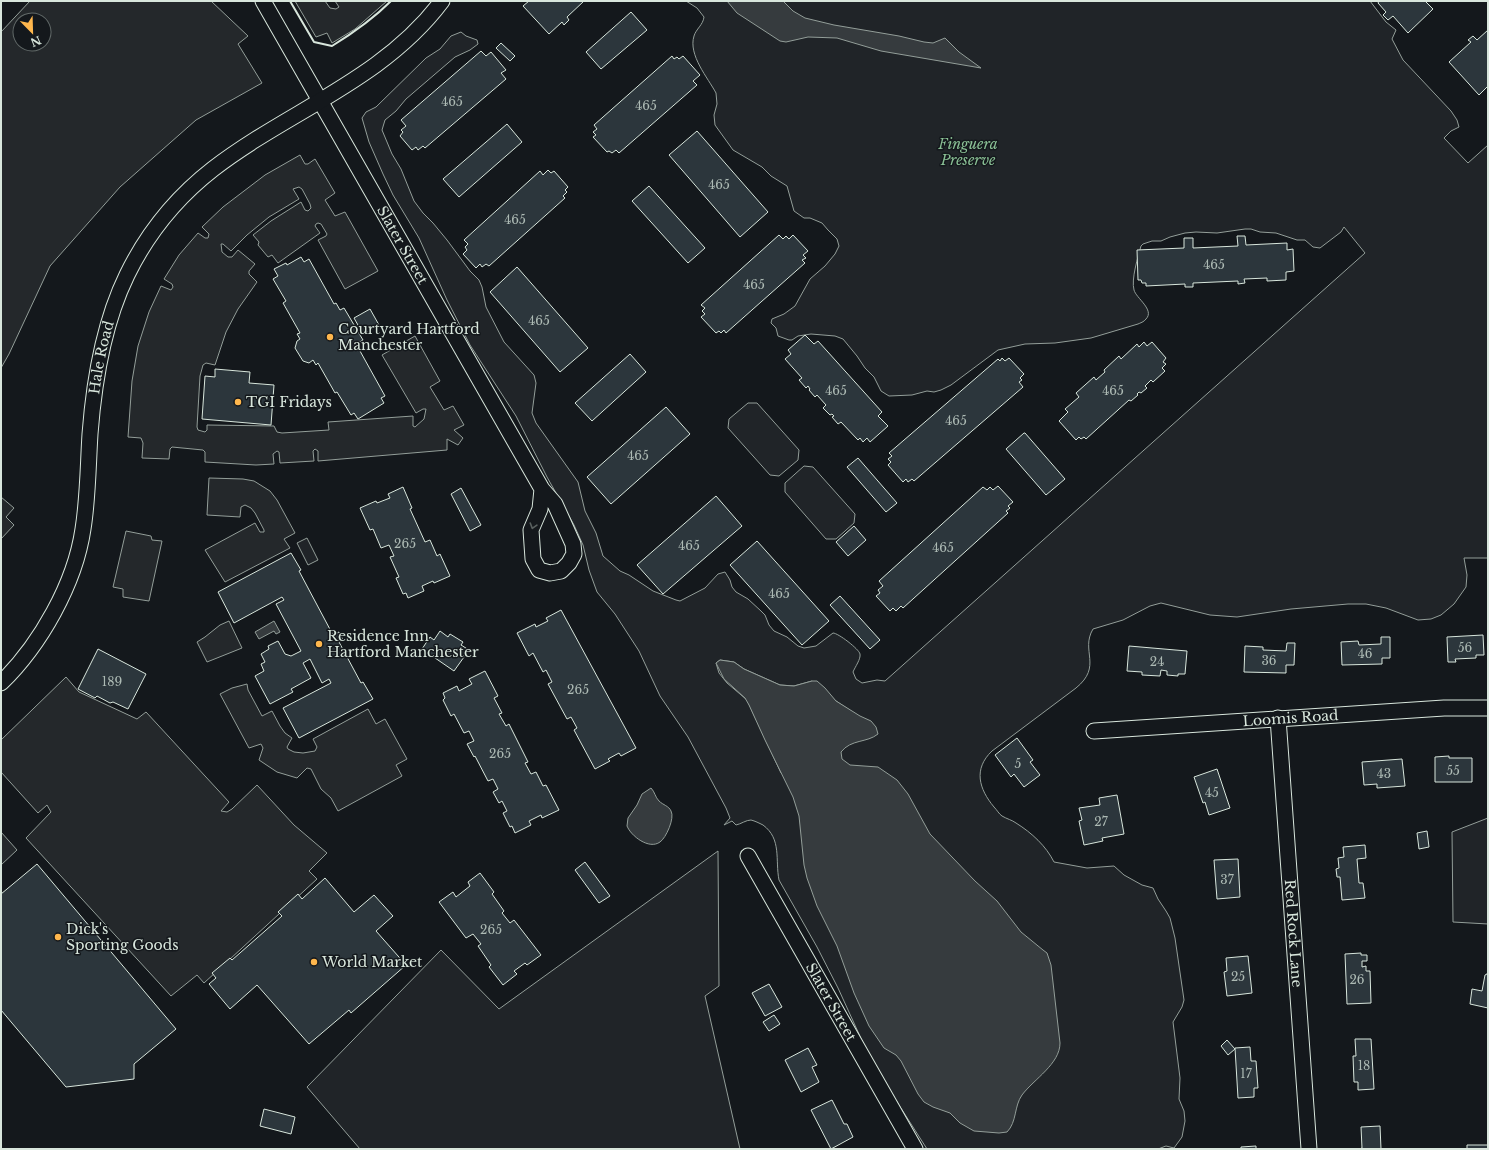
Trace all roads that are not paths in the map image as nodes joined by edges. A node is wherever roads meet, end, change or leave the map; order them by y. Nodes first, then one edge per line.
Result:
1 (263, 1) edge
2 (442, 1) edge
3 (320, 101) junction
4 (542, 489) junction
5 (1, 683) edge
6 (1488, 708) edge
7 (1278, 718) junction
8 (1094, 731) dead end
9 (748, 856) dead end
10 (915, 1149) edge
11 (1309, 1149) edge

1 - 3 street, Slater Street
2 - 3 street, Hale Road
3 - 4 street, Slater Street
3 - 5 street, Hale Road
4 -> 4 street, Slater Street
6 - 7 street, Loomis Road
7 - 8 street, Loomis Road
7 - 11 street, Red Rock Lane
9 - 10 street, Slater Street

